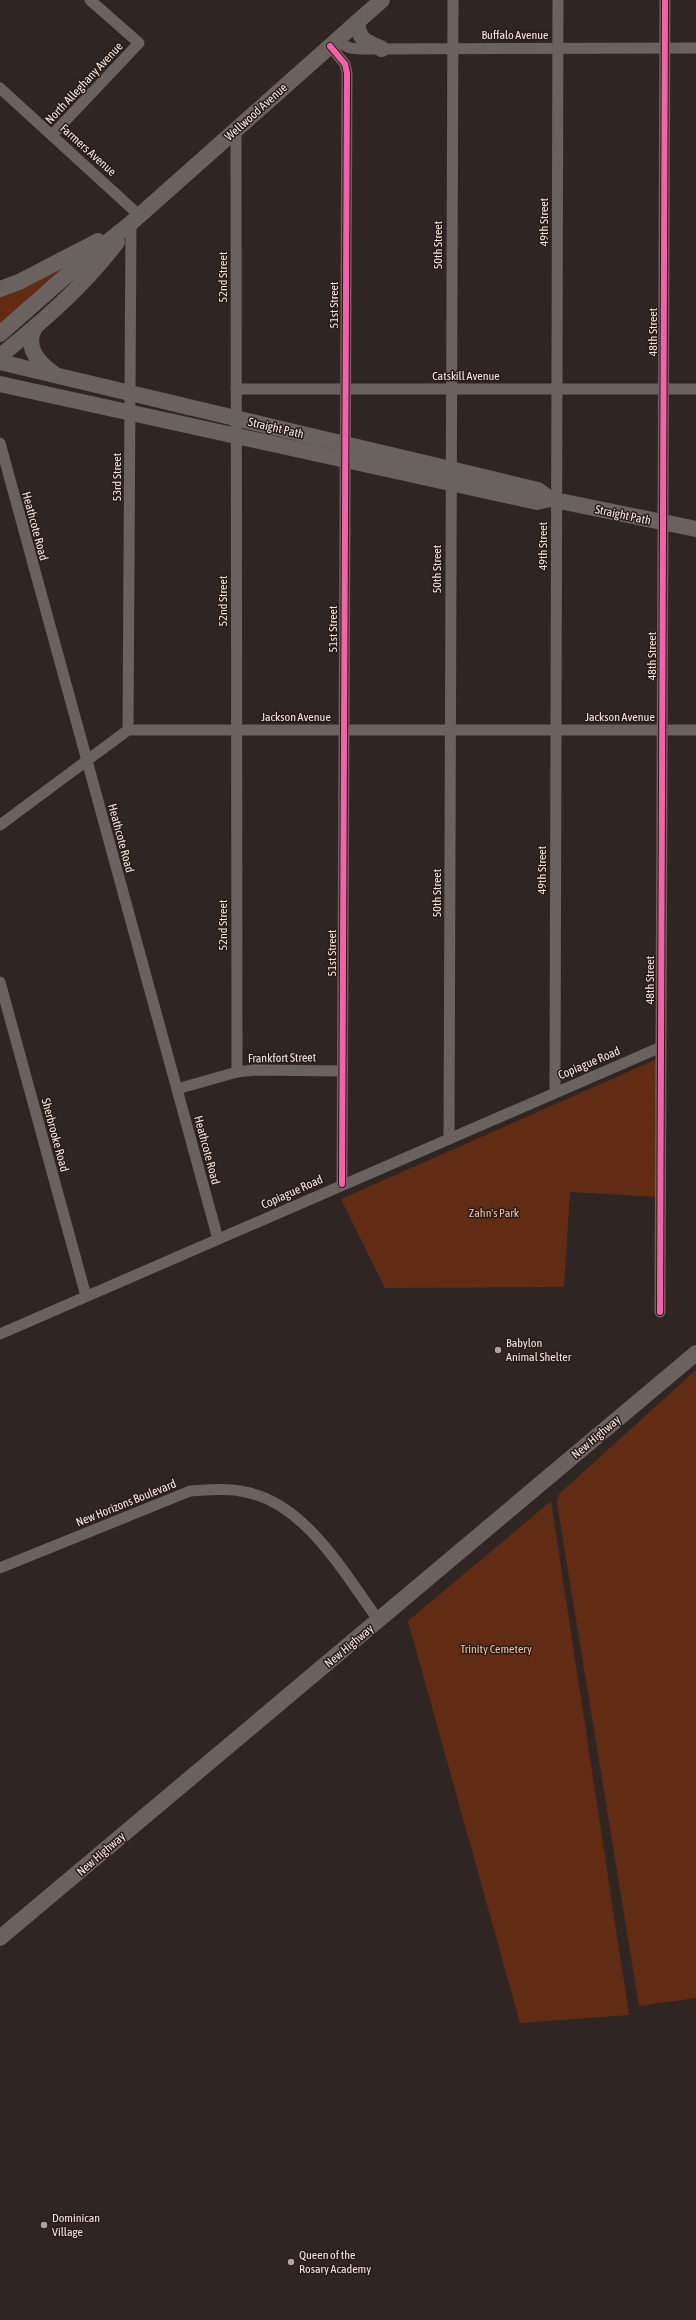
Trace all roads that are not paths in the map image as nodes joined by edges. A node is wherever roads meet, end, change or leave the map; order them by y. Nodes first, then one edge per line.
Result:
1 (90, 0) edge
2 (382, 0) edge
3 (453, 0) edge
4 (558, 0) edge
5 (665, 0) edge
6 (357, 22) junction
7 (333, 44) junction
8 (452, 48) junction
9 (558, 48) junction
10 (665, 48) junction
11 (696, 48) edge
12 (382, 49) junction
13 (0, 88) edge
14 (236, 130) junction
15 (52, 135) junction
16 (136, 220) junction
17 (0, 289) edge
18 (36, 327) junction
19 (0, 334) edge
20 (0, 356) edge
21 (0, 362) edge
22 (0, 372) edge
23 (56, 375) junction
24 (83, 381) junction
25 (0, 384) edge
26 (236, 389) junction
27 (344, 389) junction
28 (451, 389) junction
29 (557, 389) junction
30 (664, 390) junction
31 (696, 390) edge
32 (130, 393) junction
33 (130, 413) junction
34 (236, 419) junction
35 (236, 437) junction
36 (0, 443) edge
37 (344, 444) junction
38 (345, 460) junction
39 (450, 476) junction
40 (553, 500) junction
41 (663, 523) junction
42 (696, 528) edge
43 (128, 730) junction
44 (236, 730) junction
45 (344, 730) junction
46 (450, 730) junction
47 (555, 730) junction
48 (662, 730) junction
49 (696, 730) edge
50 (86, 760) junction
51 (0, 825) edge
52 (0, 982) edge
53 (661, 1048) junction
54 (342, 1071) junction
55 (237, 1072) junction
56 (177, 1089) junction
57 (555, 1092) junction
58 (449, 1139) junction
59 (342, 1184) junction
60 (218, 1239) junction
61 (86, 1296) junction
62 (660, 1312) dead end
63 (0, 1334) edge
64 (696, 1352) edge
65 (0, 1568) edge
66 (379, 1621) junction
67 (0, 1938) edge

1 - 15 street, North Alleghany Avenue
2 - 6 main road, Wellwood Avenue
3 - 8 street, 50th Street
4 - 9 street, 49th Street
5 - 10 street, 48th Street
6 - 7 main road, Wellwood Avenue
6 - 12 main road
7 - 12 street, Buffalo Avenue
7 - 14 main road, Wellwood Avenue
7 - 27 street, 51st Street
8 - 9 street, Buffalo Avenue
8 - 12 street, Buffalo Avenue
8 - 28 street, 50th Street
9 - 10 street, Buffalo Avenue
9 - 29 street, 49th Street
10 - 11 street, Buffalo Avenue
10 - 30 street, 48th Street
13 - 15 street, Farmers Avenue
14 - 16 main road, Wellwood Avenue
14 - 26 street, 52nd Street
15 - 16 street, Farmers Avenue
16 - 17 main road
16 - 18 main road, Wellwood Avenue
16 - 19 main road, Wellwood Avenue
16 - 32 street, 53rd Street
18 - 20 main road, Wellwood Avenue
18 - 23 main road
21 - 23 main road, Straight Path
22 - 24 main road
23 - 24 main road, Straight Path
24 - 32 main road, Straight Path
25 - 33 main road, Straight Path
26 - 27 street, Catskill Avenue
26 - 34 street, 52nd Street
27 - 28 street, Catskill Avenue
27 - 37 street, 51st Street
28 - 29 street, Catskill Avenue
28 - 39 street, 50th Street
29 - 30 street, Catskill Avenue
29 - 40 street, 49th Street
30 - 31 street, Catskill Avenue
30 - 41 street, 48th Street
32 - 33 street, 53rd Street
32 - 34 main road, Straight Path
33 - 35 main road, Straight Path
33 - 43 street, 53rd Street
34 - 35 street, 52nd Street
34 - 37 main road, Straight Path
35 - 38 main road, Straight Path
35 - 44 street, 52nd Street
36 - 50 street, Heathcote Road
37 - 38 street, 51st Street
37 - 39 main road, Straight Path
38 - 39 main road, Straight Path
38 - 45 street, 51st Street
39 - 40 main road, Straight Path
39 - 46 street, 50th Street
40 - 41 main road, Straight Path
40 - 47 street, 49th Street
41 - 42 main road, Straight Path
41 - 48 street, 48th Street
43 - 44 street, Jackson Avenue
43 - 50 street
44 - 45 street, Jackson Avenue
44 - 55 street, 52nd Street
45 - 46 street, Jackson Avenue
45 - 54 street, 51st Street
46 - 47 street, Jackson Avenue
46 - 58 street, 50th Street
47 - 48 street, Jackson Avenue
47 - 57 street, 49th Street
48 - 49 street, Jackson Avenue
48 - 53 street, 48th Street
50 - 51 street
50 - 56 street, Heathcote Road
52 - 61 street, Sherbrooke Road
53 - 57 street, Copiague Road
53 - 62 street, 48th Street
54 - 55 street, Frankfort Street
54 - 59 street, 51st Street
55 - 56 street, Frankfort Street
56 - 60 street, Heathcote Road
57 - 58 street, Copiague Road
58 - 59 street, Copiague Road
59 - 60 street, Copiague Road
60 - 61 street, Copiague Road
61 - 63 street, Copiague Road
64 - 66 main road, New Highway
65 - 66 street, New Horizons Boulevard
66 - 67 main road, New Highway

